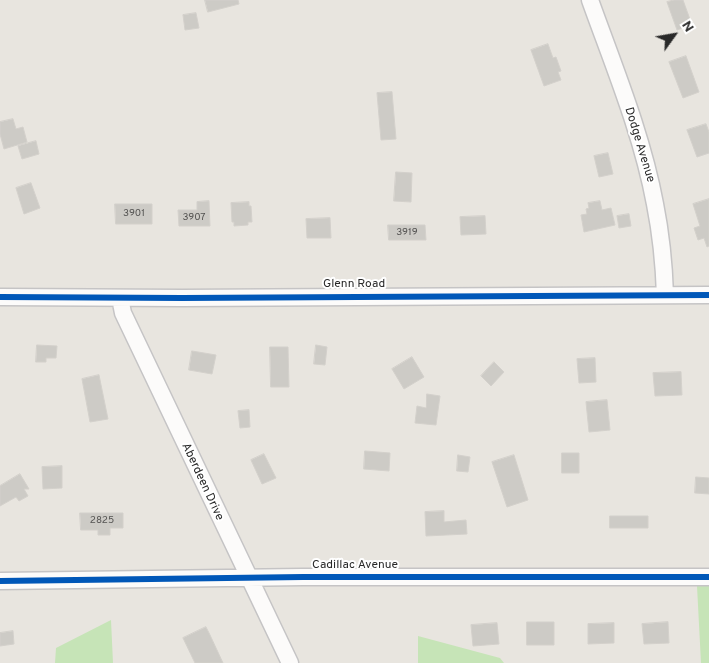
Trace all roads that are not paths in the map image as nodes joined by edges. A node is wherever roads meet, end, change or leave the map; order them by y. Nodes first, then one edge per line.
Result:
1 (590, 0) edge
2 (665, 295) junction
3 (709, 295) edge
4 (0, 297) edge
5 (120, 298) junction
6 (709, 577) edge
7 (248, 578) junction
8 (0, 581) edge
9 (290, 663) edge

1 - 2 street, Dodge Avenue
2 - 3 street, Glenn Road
2 - 5 street, Glenn Road
4 - 5 street, Glenn Road
5 - 7 street, Aberdeen Drive
6 - 7 street, Cadillac Avenue
7 - 8 street, Cadillac Avenue
7 - 9 street, Aberdeen Drive

